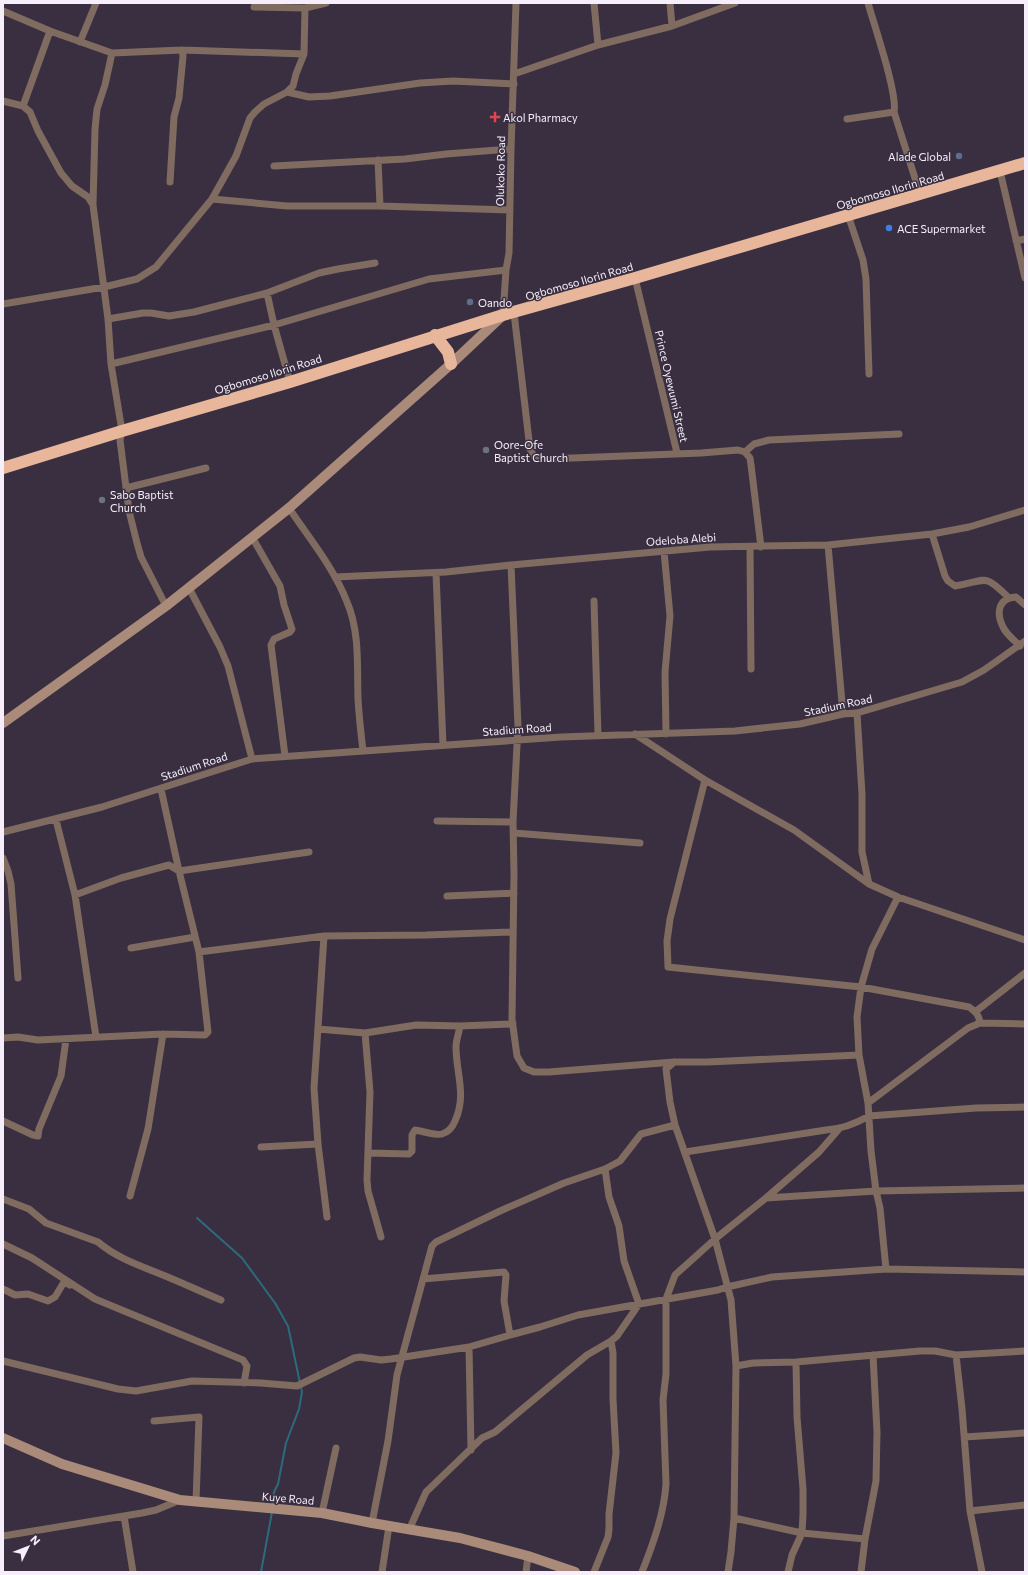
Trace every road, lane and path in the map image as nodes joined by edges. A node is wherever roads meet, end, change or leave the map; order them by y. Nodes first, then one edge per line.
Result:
1 (96, 3) edge
2 (325, 3) edge
3 (516, 3) edge
4 (594, 3) edge
5 (670, 3) edge
6 (735, 3) edge
7 (868, 3) edge
8 (254, 7) dead end
9 (305, 8) junction
10 (3, 11) edge
11 (672, 26) junction
12 (50, 31) junction
13 (80, 42) junction
14 (598, 45) junction
15 (182, 50) junction
16 (112, 53) junction
17 (304, 54) junction
18 (514, 74) junction
19 (514, 84) junction
20 (287, 92) junction
21 (3, 101) edge
22 (23, 106) junction
23 (894, 112) junction
24 (847, 119) dead end
25 (511, 150) junction
26 (378, 160) junction
27 (1025, 163) edge
28 (274, 166) dead end
29 (1000, 171) junction
30 (170, 182) dead end
31 (920, 194) junction
32 (212, 199) junction
33 (94, 205) junction
34 (380, 206) junction
35 (510, 210) junction
36 (848, 215) junction
37 (1025, 239) edge
38 (1016, 241) junction
39 (375, 263) dead end
40 (506, 270) junction
41 (635, 278) junction
42 (1025, 278) edge
43 (104, 287) junction
44 (267, 293) junction
45 (3, 304) edge
46 (509, 314) junction
47 (108, 319) junction
48 (274, 325) junction
49 (435, 335) junction
50 (111, 364) junction
51 (451, 364) junction
52 (869, 374) dead end
53 (290, 382) junction
54 (122, 431) junction
55 (899, 434) dead end
56 (745, 452) junction
57 (677, 454) junction
58 (3, 468) edge
59 (206, 468) dead end
60 (126, 488) junction
61 (289, 508) junction
62 (1025, 510) edge
63 (932, 534) junction
64 (252, 538) junction
65 (828, 545) junction
66 (761, 546) junction
67 (750, 547) junction
68 (664, 551) junction
69 (511, 565) junction
70 (436, 573) junction
71 (335, 577) junction
72 (188, 588) junction
73 (1008, 597) junction
74 (594, 601) dead end
75 (1025, 605) edge
76 (166, 606) junction
77 (1022, 643) edge
78 (751, 669) dead end
79 (856, 713) junction
80 (843, 714) junction
81 (3, 721) edge
82 (635, 734) junction
83 (666, 734) junction
84 (598, 735) junction
85 (516, 740) junction
86 (443, 745) junction
87 (363, 751) junction
88 (285, 756) junction
89 (252, 759) junction
90 (705, 780) junction
91 (161, 789) junction
92 (56, 820) junction
93 (437, 821) dead end
94 (514, 822) junction
95 (3, 832) edge
96 (514, 834) junction
97 (640, 843) dead end
98 (309, 852) dead end
99 (3, 858) edge
100 (179, 871) junction
101 (869, 884) junction
102 (514, 894) junction
103 (75, 895) junction
104 (447, 896) dead end
105 (898, 897) junction
106 (514, 932) junction
107 (324, 936) junction
108 (195, 937) junction
109 (1025, 940) edge
110 (131, 948) dead end
111 (199, 952) junction
112 (1025, 973) edge
113 (18, 978) dead end
114 (862, 987) junction
115 (976, 1012) junction
116 (980, 1023) junction
117 (513, 1024) junction
118 (1025, 1024) edge
119 (460, 1026) junction
120 (318, 1029) junction
121 (365, 1033) junction
122 (163, 1034) junction
123 (96, 1037) junction
124 (3, 1038) edge
125 (66, 1039) junction
126 (859, 1055) junction
127 (674, 1062) junction
128 (868, 1103) junction
129 (1025, 1107) edge
130 (869, 1116) junction
131 (3, 1121) edge
132 (675, 1125) junction
133 (839, 1129) junction
134 (318, 1144) junction
135 (260, 1147) dead end
136 (685, 1152) junction
137 (368, 1153) junction
138 (605, 1169) junction
139 (1025, 1188) edge
140 (876, 1191) junction
141 (130, 1196) dead end
142 (766, 1198) junction
143 (3, 1199) edge
144 (327, 1217) dead end
145 (381, 1237) dead end
146 (715, 1239) junction
147 (3, 1244) edge
148 (886, 1269) junction
149 (1025, 1272) edge
150 (422, 1278) junction
151 (728, 1286) junction
152 (3, 1289) edge
153 (79, 1289) junction
154 (666, 1299) junction
155 (221, 1300) dead end
156 (639, 1304) junction
157 (510, 1335) junction
158 (611, 1341) junction
159 (469, 1347) junction
160 (1025, 1351) edge
161 (873, 1355) junction
162 (956, 1355) junction
163 (403, 1357) junction
164 (3, 1361) edge
165 (796, 1362) junction
166 (736, 1366) junction
167 (244, 1382) junction
168 (154, 1421) dead end
169 (1025, 1433) edge
170 (965, 1437) junction
171 (3, 1438) edge
172 (336, 1448) dead end
173 (471, 1450) junction
174 (180, 1500) junction
175 (196, 1501) junction
176 (1025, 1505) edge
177 (970, 1511) junction
178 (322, 1513) junction
179 (124, 1516) junction
180 (734, 1518) junction
181 (372, 1523) junction
182 (389, 1526) junction
183 (409, 1530) junction
184 (802, 1533) junction
185 (3, 1536) edge
186 (865, 1539) junction
187 (528, 1556) junction
188 (133, 1572) edge
189 (382, 1572) edge
190 (526, 1572) edge
191 (575, 1572) edge
192 (594, 1572) edge
193 (642, 1572) edge
194 (728, 1572) edge
195 (788, 1572) edge
196 (861, 1572) edge
197 (982, 1572) edge

1 - 13 street
2 - 9 street
3 - 18 street, Olukoko Road
4 - 14 street
5 - 11 street
6 - 11 street
7 - 23 street
8 - 9 street
9 - 17 street
10 - 12 street
11 - 14 street
12 - 13 street
12 - 22 street
13 - 16 street
14 - 18 street
15 - 16 street
15 - 17 street
15 - 30 street
16 - 33 street
17 - 20 street
18 - 19 street, Olukoko Road
19 - 20 street
19 - 25 street, Olukoko Road
20 - 32 street
21 - 22 street
22 - 33 street
23 - 24 street
23 - 31 street
25 - 26 street
25 - 35 street, Olukoko Road
26 - 28 street
26 - 34 street
27 - 29 highway, Ogbomoso Ilorin Road
29 - 31 highway, Ogbomoso Ilorin Road
29 - 38 street
31 - 36 highway, Ogbomoso Ilorin Road
32 - 34 street
32 - 43 street
33 - 43 street
34 - 35 street
35 - 40 street, Olukoko Road
36 - 41 highway, Ogbomoso Ilorin Road
36 - 52 street
37 - 38 street
38 - 42 street
39 - 44 street
40 - 46 street, Olukoko Road
40 - 48 street
41 - 46 highway, Ogbomoso Ilorin Road
41 - 57 street, Prince Oyewumi Street
43 - 45 street
43 - 47 street
44 - 47 street
44 - 48 street
46 - 49 highway, Ogbomoso Ilorin Road
46 - 51 main road
46 - 57 street, Olukoko Road
47 - 50 street
48 - 50 street
48 - 53 street
49 - 51 highway
49 - 53 highway, Ogbomoso Ilorin Road
50 - 54 street
51 - 61 main road
53 - 54 highway, Ogbomoso Ilorin Road
54 - 58 highway, Ogbomoso Ilorin Road
54 - 60 street
55 - 56 street
56 - 57 street, Prince Oyewumi Street
56 - 66 street
59 - 60 street
60 - 76 street
61 - 64 main road
61 - 71 street
62 - 63 street, Odeloba Alebi
63 - 65 street, Odeloba Alebi
63 - 73 street
64 - 72 main road
64 - 88 street
65 - 66 street, Odeloba Alebi
65 - 80 street
66 - 67 street, Odeloba Alebi
67 - 68 street, Odeloba Alebi
67 - 78 street
68 - 69 street, Odeloba Alebi
68 - 83 street
69 - 70 street, Odeloba Alebi
69 - 85 street
70 - 71 street, Odeloba Alebi
70 - 86 street
71 - 87 street
72 - 76 main road
72 - 89 street
73 - 75 street
73 - 77 street
74 - 84 street
76 - 81 main road
77 - 79 street, Stadium Road
79 - 80 street, Stadium Road
79 - 101 street
80 - 83 street, Stadium Road
82 - 83 street, Stadium Road
82 - 84 street, Stadium Road
82 - 90 street
84 - 85 street, Stadium Road
85 - 86 street, Stadium Road
85 - 94 street
86 - 87 street, Stadium Road
87 - 88 street, Stadium Road
88 - 89 street, Stadium Road
89 - 91 street, Stadium Road
90 - 101 street
90 - 114 street
91 - 92 street, Stadium Road
91 - 100 street
92 - 95 street, Stadium Road
92 - 103 street
93 - 94 street
94 - 96 street
96 - 97 street
96 - 102 street
98 - 100 street
99 - 113 street
100 - 103 street
100 - 108 street
101 - 105 street
102 - 104 street
102 - 106 street
103 - 123 street
105 - 109 street
105 - 114 street
106 - 107 street
106 - 117 street
107 - 111 street
107 - 120 street
108 - 110 street
108 - 111 street
111 - 122 street
112 - 115 street
114 - 115 street
114 - 126 street
115 - 116 street
116 - 118 street
116 - 128 street
117 - 119 street
117 - 127 street
119 - 121 street
119 - 137 street
120 - 121 street
120 - 134 street
121 - 137 street
122 - 123 street
122 - 141 street
123 - 125 street
124 - 125 street
125 - 131 street
126 - 127 street
126 - 128 street
127 - 132 street
128 - 130 street
129 - 130 street
130 - 133 street
130 - 140 street
132 - 136 street
132 - 138 street
133 - 136 street
133 - 142 street
134 - 135 street
134 - 144 street
136 - 146 street
137 - 145 street
138 - 150 street
138 - 156 street
139 - 140 street
140 - 142 street
140 - 148 street
142 - 146 street
143 - 155 street
146 - 151 street
146 - 154 street
147 - 153 street
148 - 149 street
148 - 151 street
150 - 157 street
150 - 163 street
151 - 154 street
151 - 166 street
152 - 153 street
153 - 167 street
154 - 156 street
154 - 193 street
156 - 157 street
156 - 158 street
157 - 159 street
158 - 173 street
158 - 192 street
159 - 163 street
159 - 173 street
160 - 162 street
161 - 162 street
161 - 165 street
161 - 186 street
162 - 170 street
163 - 167 street
163 - 181 street
164 - 167 street
165 - 166 street
165 - 184 street
166 - 180 street
168 - 175 street
169 - 170 street
170 - 177 street
171 - 174 main road, Kuye Road
172 - 178 street
173 - 183 street
174 - 175 main road, Kuye Road
174 - 179 street
175 - 178 main road, Kuye Road
176 - 177 street
177 - 197 street
178 - 181 main road, Kuye Road
179 - 185 street
179 - 188 street
180 - 184 street
180 - 194 street
181 - 182 main road, Kuye Road
182 - 183 main road, Kuye Road
182 - 189 street
183 - 187 main road, Kuye Road
184 - 186 street
184 - 195 street
186 - 196 street
187 - 190 street
187 - 191 main road, Kuye Road

